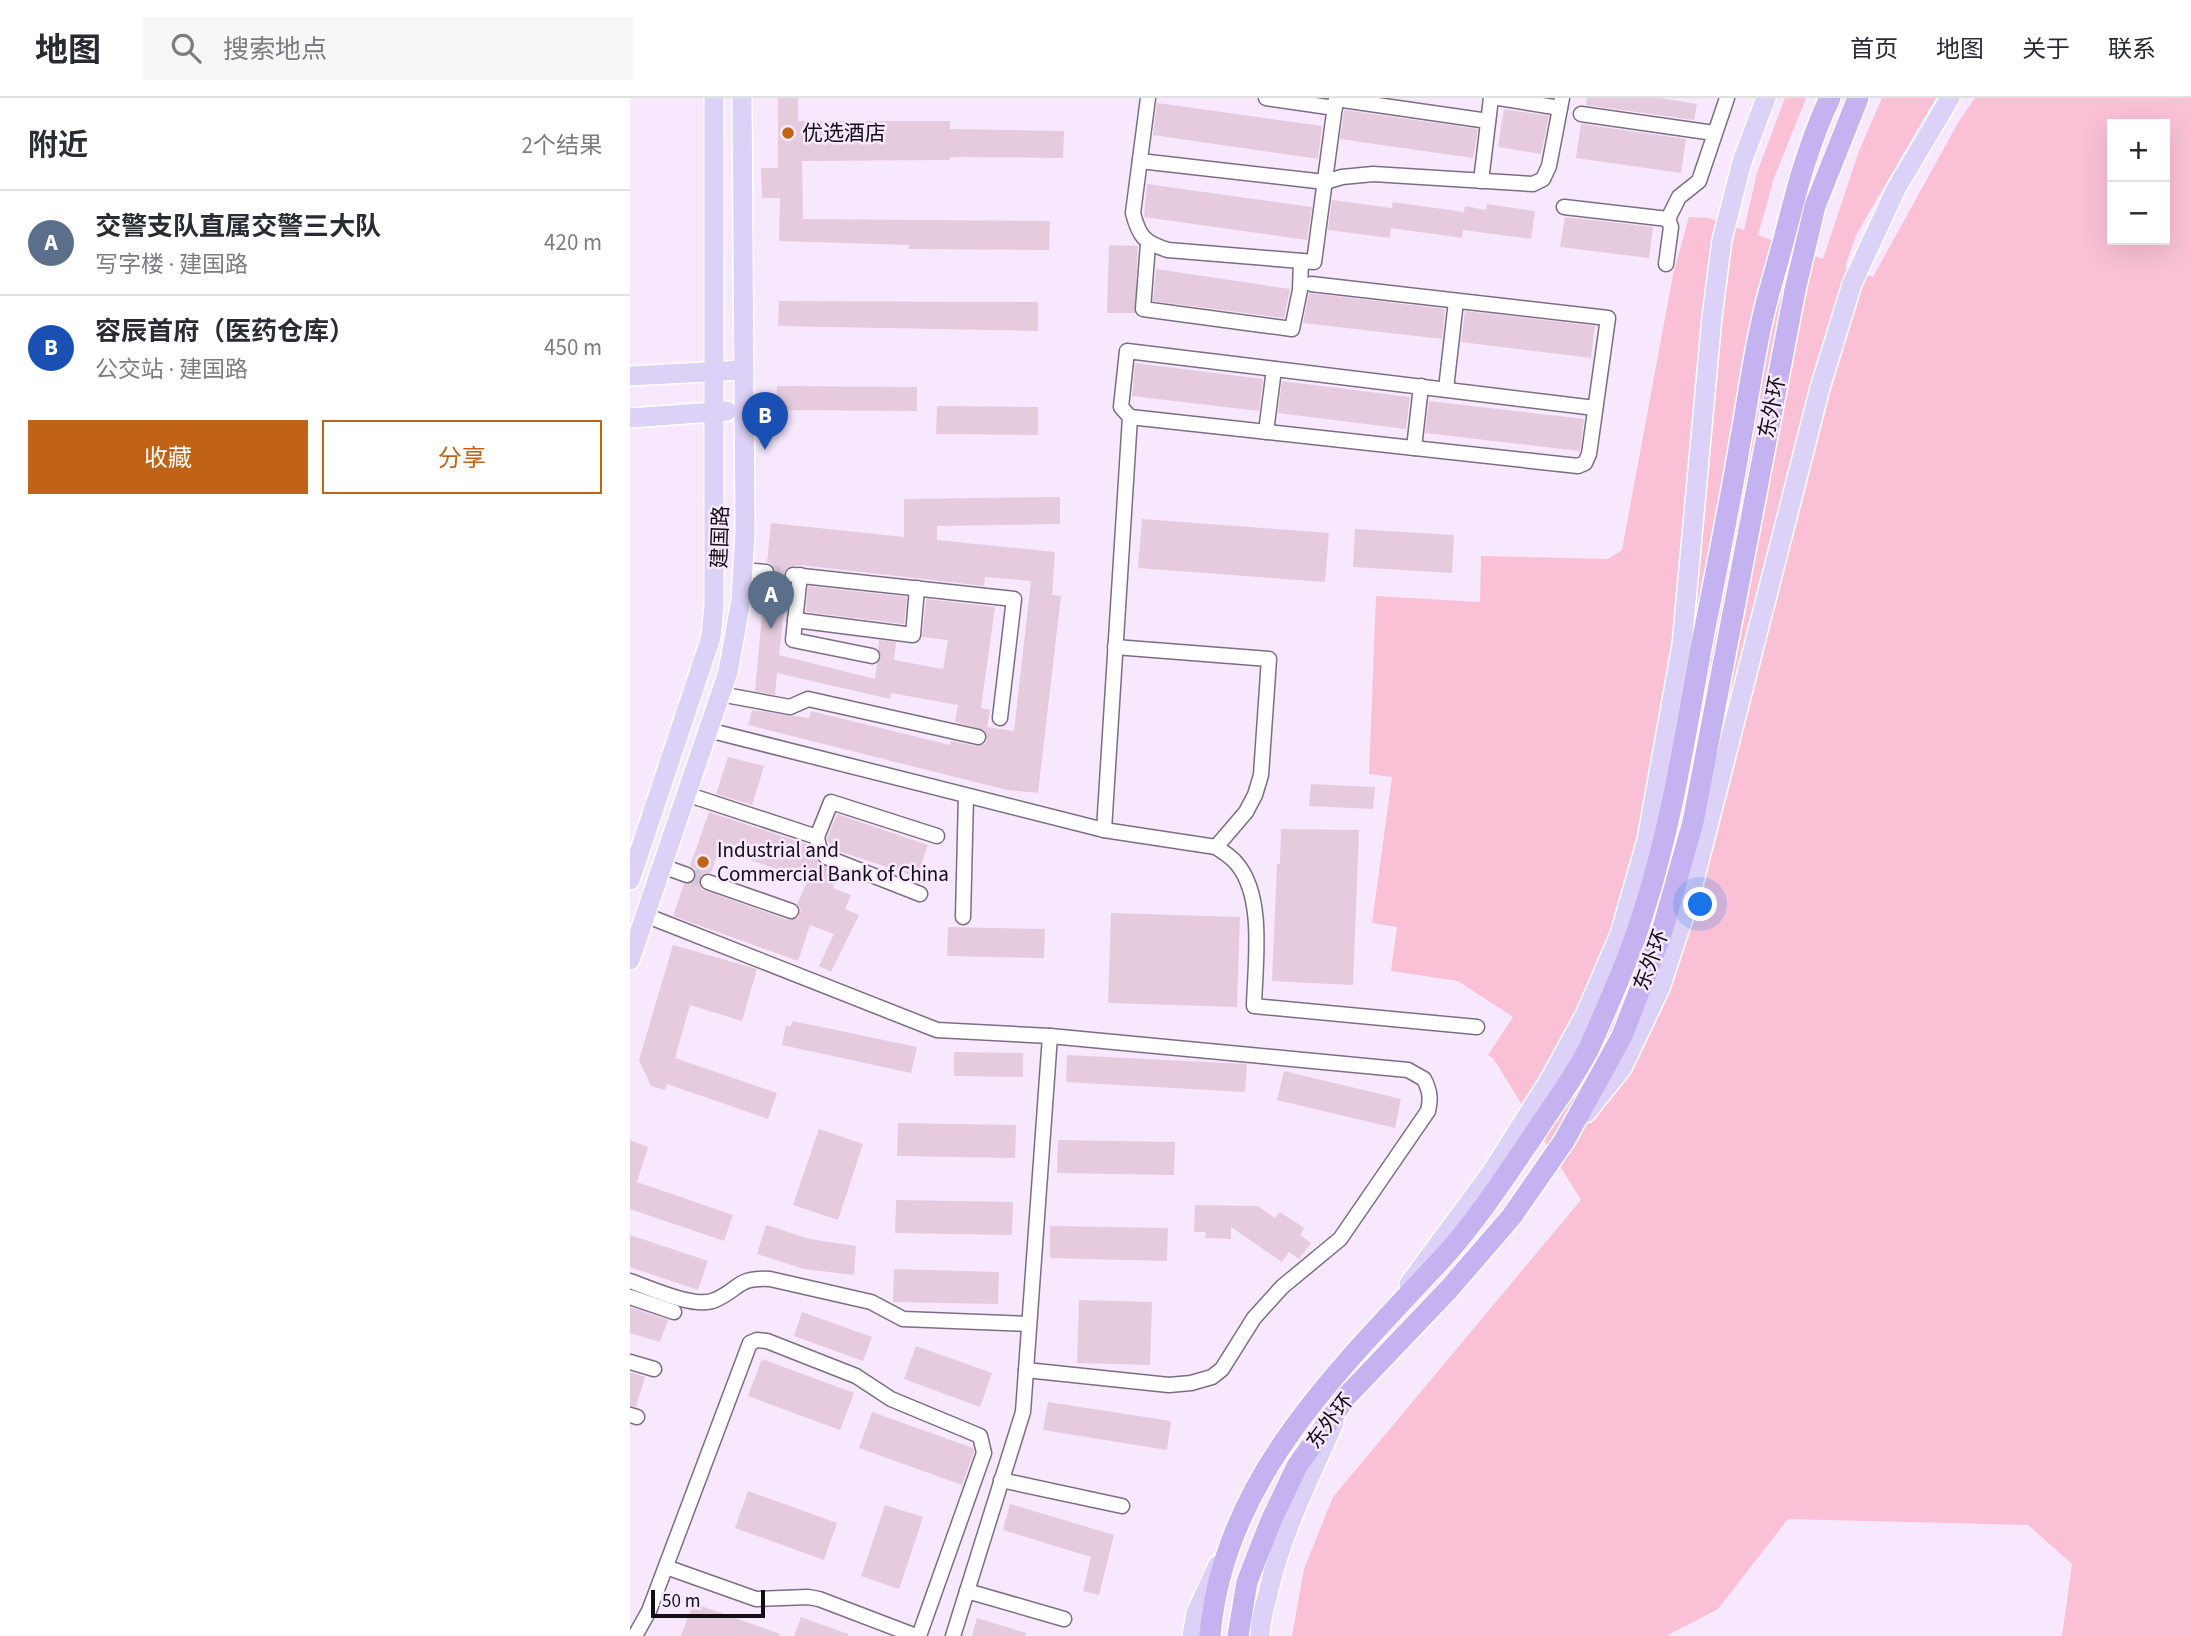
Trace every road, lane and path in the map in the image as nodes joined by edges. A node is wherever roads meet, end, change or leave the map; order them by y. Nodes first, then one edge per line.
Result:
1 (714, 98) edge
2 (743, 98) edge
3 (1148, 98) edge
4 (1266, 98) edge
5 (1491, 98) edge
6 (1499, 98) edge
7 (1727, 98) edge
8 (1766, 98) edge
9 (1830, 98) edge
10 (1858, 98) edge
11 (1950, 98) edge
12 (1336, 102) edge
13 (1561, 103) edge
14 (1581, 114) dead end
15 (1488, 121) junction
16 (1714, 133) junction
17 (1140, 161) junction
18 (1480, 181) junction
19 (1325, 182) junction
20 (1564, 207) dead end
21 (1668, 219) junction
22 (1148, 244) junction
23 (1301, 261) junction
24 (1667, 264) dead end
25 (1311, 284) dead end
26 (1456, 301) junction
27 (1274, 369) junction
28 (743, 370) junction
29 (713, 371) junction
30 (630, 376) edge
31 (1421, 386) junction
32 (1446, 389) junction
33 (1595, 408) junction
34 (743, 410) junction
35 (715, 411) junction
36 (1130, 417) junction
37 (630, 418) edge
38 (1266, 432) junction
39 (1414, 448) junction
40 (743, 570) junction
41 (766, 572) tunnel mouth
42 (917, 588) junction
43 (795, 620) junction
44 (1115, 647) junction
45 (872, 656) dead end
46 (720, 694) junction
47 (1000, 718) dead end
48 (683, 723) junction
49 (708, 730) junction
50 (978, 737) dead end
51 (686, 794) junction
52 (966, 796) junction
53 (1104, 830) junction
54 (937, 836) dead end
55 (817, 837) junction
56 (1216, 847) junction
57 (662, 866) junction
58 (687, 875) tunnel mouth
59 (630, 880) edge
60 (708, 882) tunnel mouth
61 (920, 894) dead end
62 (791, 911) dead end
63 (645, 915) junction
64 (963, 916) dead end
65 (630, 960) edge
66 (1478, 1027) dead end
67 (1050, 1036) junction
68 (1564, 1141) junction
69 (630, 1281) edge
70 (630, 1297) edge
71 (674, 1312) dead end
72 (1387, 1316) junction
73 (1029, 1324) junction
74 (630, 1362) edge
75 (654, 1369) dead end
76 (1026, 1370) junction
77 (1346, 1397) junction
78 (1001, 1480) junction
79 (1122, 1506) dead end
80 (1242, 1513) junction
81 (666, 1567) junction
82 (967, 1591) junction
83 (1064, 1619) dead end
84 (635, 1636) edge
85 (917, 1636) edge
86 (953, 1636) edge
87 (1192, 1636) edge
88 (1210, 1636) edge
89 (1238, 1636) edge
90 (1260, 1636) edge

1 - 29 main road, 建国路
2 - 28 main road, 建国路
3 - 17 street
4 - 12 street
5 - 15 street
6 - 13 street
7 - 16 street
8 - 72 main road
9 - 72 highway, 东外环
10 - 68 highway, 东外环
11 - 68 main road
12 - 15 street
12 - 19 street
13 - 18 street
14 - 16 street
15 - 18 street
16 - 21 street
17 - 19 street
17 - 22 street
18 - 19 street
19 - 23 street
20 - 21 street
21 - 24 street
22 - 23 street
22 - 23 street
25 - 26 street
26 - 32 street
26 - 33 street
27 - 31 street
27 - 36 street
27 - 38 street
28 - 29 main road
28 - 34 main road, 建国路
29 - 30 main road
29 - 35 main road, 建国路
31 - 32 street
31 - 39 street
32 - 33 street
33 - 39 street
34 - 35 main road
34 - 40 main road, 建国路
35 - 37 main road
35 - 48 main road, 建国路
36 - 38 street
36 - 44 street
38 - 39 street
40 - 41 street
40 - 46 main road, 建国路
42 - 43 street
42 - 43 street
42 - 47 street
43 - 45 street
44 - 53 street
44 - 56 street
46 - 49 main road, 建国路
46 - 50 street
48 - 49 main road
48 - 59 main road, 建国路
49 - 51 main road, 建国路
49 - 52 street
51 - 55 street
51 - 57 main road, 建国路
52 - 53 street
52 - 64 street
53 - 56 street
54 - 55 street
55 - 61 street
56 - 66 street
57 - 58 street
57 - 63 main road, 建国路
60 - 62 street
63 - 65 main road, 建国路
63 - 67 street
67 - 73 street
67 - 76 street
68 - 77 highway, 东外环
69 - 73 street
70 - 71 street
72 - 80 highway, 东外环
73 - 76 street
74 - 75 street
76 - 78 street
77 - 89 highway, 东外环
77 - 90 main road
78 - 79 street
78 - 82 street
80 - 87 main road
80 - 88 highway, 东外环
81 - 84 street
81 - 85 street
81 - 85 street
82 - 83 street
82 - 86 street

